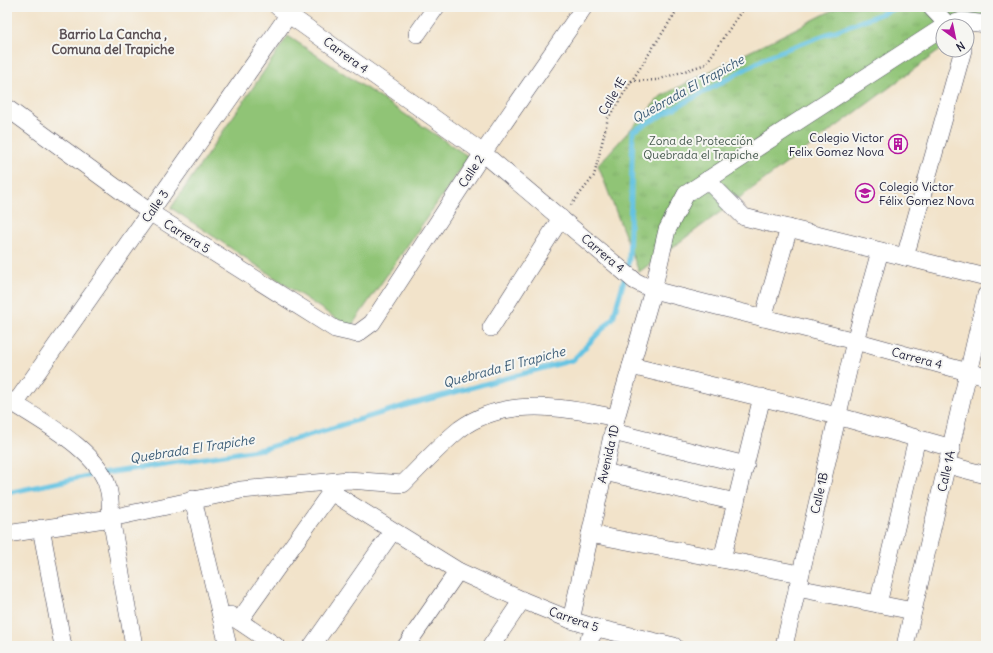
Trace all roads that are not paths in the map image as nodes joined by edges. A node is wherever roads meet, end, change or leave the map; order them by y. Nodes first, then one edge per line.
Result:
1 (436, 7) edge
2 (584, 7) edge
3 (932, 8) edge
4 (287, 9) edge
5 (939, 18) edge
6 (935, 32) edge
7 (417, 34) dead end
8 (961, 58) edge
9 (7, 108) edge
10 (482, 153) junction
11 (707, 180) junction
12 (151, 213) junction
13 (561, 218) junction
14 (790, 228) junction
15 (880, 251) junction
16 (904, 257) junction
17 (986, 277) edge
18 (653, 290) junction
19 (986, 295) edge
20 (763, 318) junction
21 (491, 328) dead end
22 (357, 334) joint
23 (855, 341) junction
24 (631, 366) junction
25 (969, 372) junction
26 (986, 377) edge
27 (762, 397) junction
28 (11, 402) edge
29 (837, 416) junction
30 (614, 425) junction
31 (917, 438) junction
32 (950, 457) junction
33 (746, 464) junction
34 (604, 472) junction
35 (986, 475) edge
36 (193, 499) junction
37 (736, 502) junction
38 (111, 518) junction
39 (41, 528) junction
40 (392, 532) junction
41 (7, 534) edge
42 (590, 534) junction
43 (722, 560) junction
44 (458, 571) junction
45 (799, 581) junction
46 (522, 600) junction
47 (878, 604) junction
48 (220, 608) junction
49 (913, 611) junction
50 (570, 620) junction
51 (239, 621) junction
52 (597, 628) junction
53 (62, 646) edge
54 (134, 646) edge
55 (228, 646) edge
56 (276, 646) edge
57 (312, 646) edge
58 (406, 646) edge
59 (491, 646) edge
60 (585, 646) edge
61 (674, 646) edge
62 (784, 646) edge
63 (905, 646) edge

1 - 7 street
2 - 10 street, Calle 2
3 - 5 street
4 - 10 street, Carrera 4
4 - 12 street, Calle 3
6 - 11 street, Avenida 1D
8 - 16 street
9 - 12 street, Carrera 5
10 - 13 street, Carrera 4
10 - 22 street, Calle 2
11 - 14 street
11 - 18 street, Avenida 1D
12 - 22 street, Carrera 5
12 - 28 street, Calle 3
13 - 18 street, Carrera 4
13 - 21 street
14 - 15 street
14 - 20 street
15 - 16 street
15 - 23 street, Calle 1B
16 - 17 street
18 - 20 street, Carrera 4
18 - 24 street, Avenida 1D
19 - 25 street, Calle 1A
20 - 23 street, Carrera 4
23 - 25 street, Carrera 4
23 - 29 street, Calle 1B
24 - 27 street
24 - 30 street, Avenida 1D
25 - 26 street, Carrera 4
25 - 32 street, Calle 1A
27 - 29 street
27 - 33 street
28 - 38 street
29 - 31 street
29 - 45 street, Calle 1B
30 - 33 street
30 - 34 street, Avenida 1D
30 - 36 street
31 - 32 street
31 - 47 street
32 - 35 street
32 - 49 street, Calle 1A
33 - 37 street
34 - 37 street
34 - 42 street, Avenida 1D
36 - 38 street
36 - 48 street
37 - 43 street
38 - 39 street
38 - 54 street
39 - 41 street
39 - 53 street
40 - 44 street, Carrera 5
40 - 51 street, Carrera 5
40 - 57 street
42 - 43 street
42 - 50 street, Avenida 1D
43 - 45 street
44 - 46 street, Carrera 5
44 - 58 street
45 - 47 street
45 - 62 street, Calle 1B
46 - 50 street, Carrera 5
46 - 59 street
47 - 49 street
48 - 51 street
48 - 55 street
49 - 63 street, Calle 1A
50 - 52 street, Carrera 5
51 - 56 street
52 - 60 street
52 - 61 street, Carrera 5

